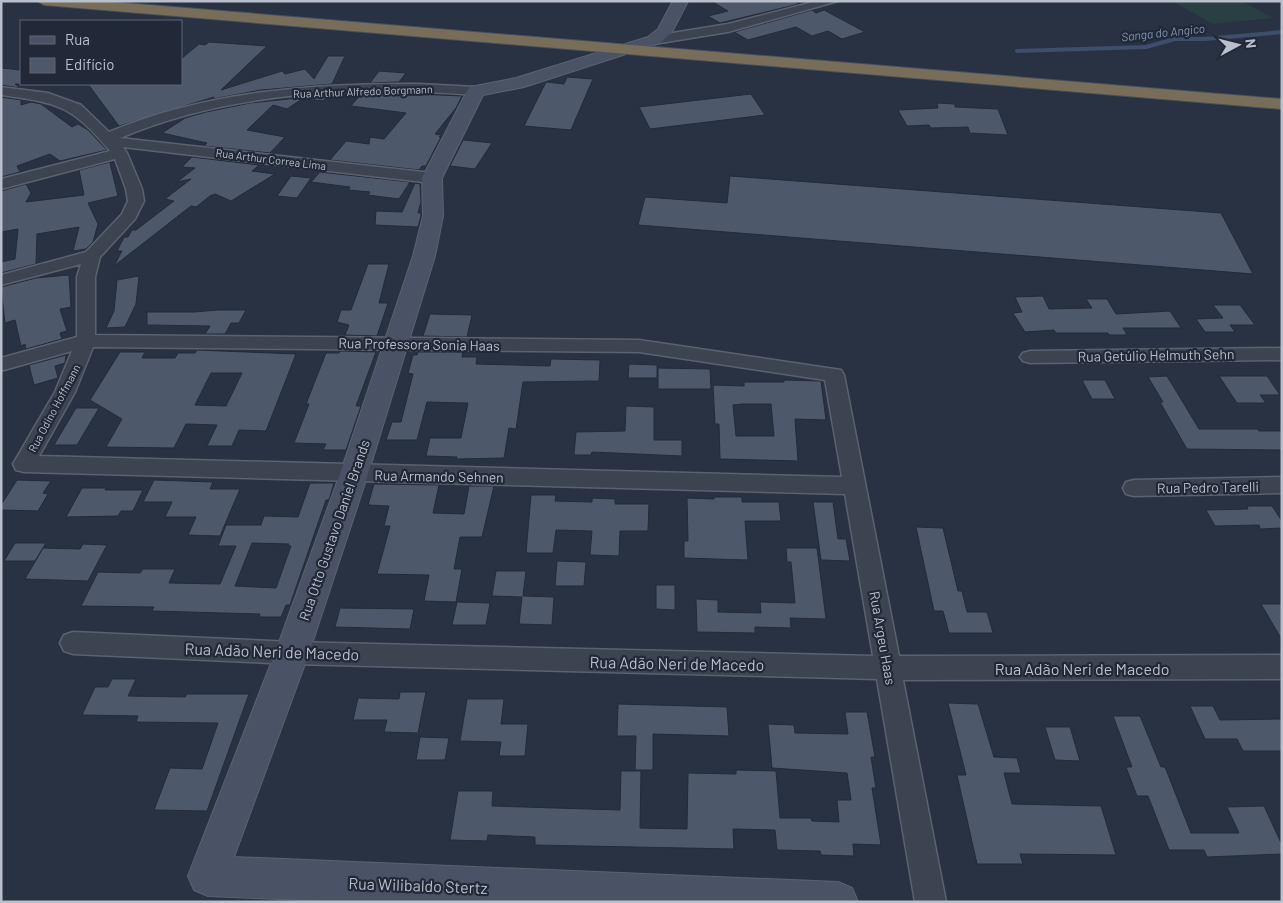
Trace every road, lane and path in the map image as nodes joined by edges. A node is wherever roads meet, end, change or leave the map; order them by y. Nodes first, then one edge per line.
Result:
1 (44, 1) edge
2 (681, 1) edge
3 (832, 1) edge
4 (654, 40) junction
5 (630, 50) junction
6 (476, 90) junction
7 (1, 91) edge
8 (1282, 104) edge
9 (112, 144) junction
10 (432, 178) junction
11 (1, 184) edge
12 (92, 256) junction
13 (1, 280) edge
14 (86, 341) junction
15 (394, 344) junction
16 (1030, 357) dead end
17 (1278, 358) edge
18 (4, 364) dead end
19 (834, 375) joint
20 (24, 464) joint
21 (354, 474) junction
22 (1282, 485) edge
23 (854, 486) junction
24 (1134, 488) dead end
25 (73, 643) dead end
26 (292, 653) junction
27 (1282, 667) edge
28 (888, 668) junction
29 (208, 876) joint
30 (838, 902) edge
31 (931, 902) edge

1 - 5 highway
2 - 4 street
3 - 4 street
4 - 5 street
5 - 6 street
5 - 8 highway
6 - 9 street, Rua Arthur Alfredo Borgmann
6 - 10 street
7 - 9 street, Rua Odino Hoffmann
9 - 10 street, Rua Arthur Correa Lima
9 - 11 street
9 - 12 street, Rua Odino Hoffmann
10 - 15 street, Rua Otto Gustavo Daniel Brands
12 - 13 street
12 - 14 street, Rua Odino Hoffmann
14 - 15 street, Rua Professora Sonia Haas
14 - 18 street, Rua Professora Sonia Haas
14 - 20 street, Rua Odino Hoffmann
15 - 19 street, Rua Professora Sonia Haas
15 - 21 street, Rua Otto Gustavo Daniel Brands
16 - 17 street, Rua Getúlio Helmuth Sehn
19 - 23 street, Rua Argeu Haas
20 - 21 street, Rua Armando Sehnen
21 - 23 street, Rua Armando Sehnen
21 - 26 street, Rua Otto Gustavo Daniel Brands
22 - 24 street, Rua Pedro Tarelli
23 - 28 street, Rua Argeu Haas
25 - 26 street, Rua Adão Neri de Macedo
26 - 28 street, Rua Adão Neri de Macedo
26 - 29 street, Rua Otto Gustavo Daniel Brands
27 - 28 street, Rua Adão Neri de Macedo
28 - 31 street, Rua Argeu Haas
29 - 30 street, Rua Wilibaldo Stertz

